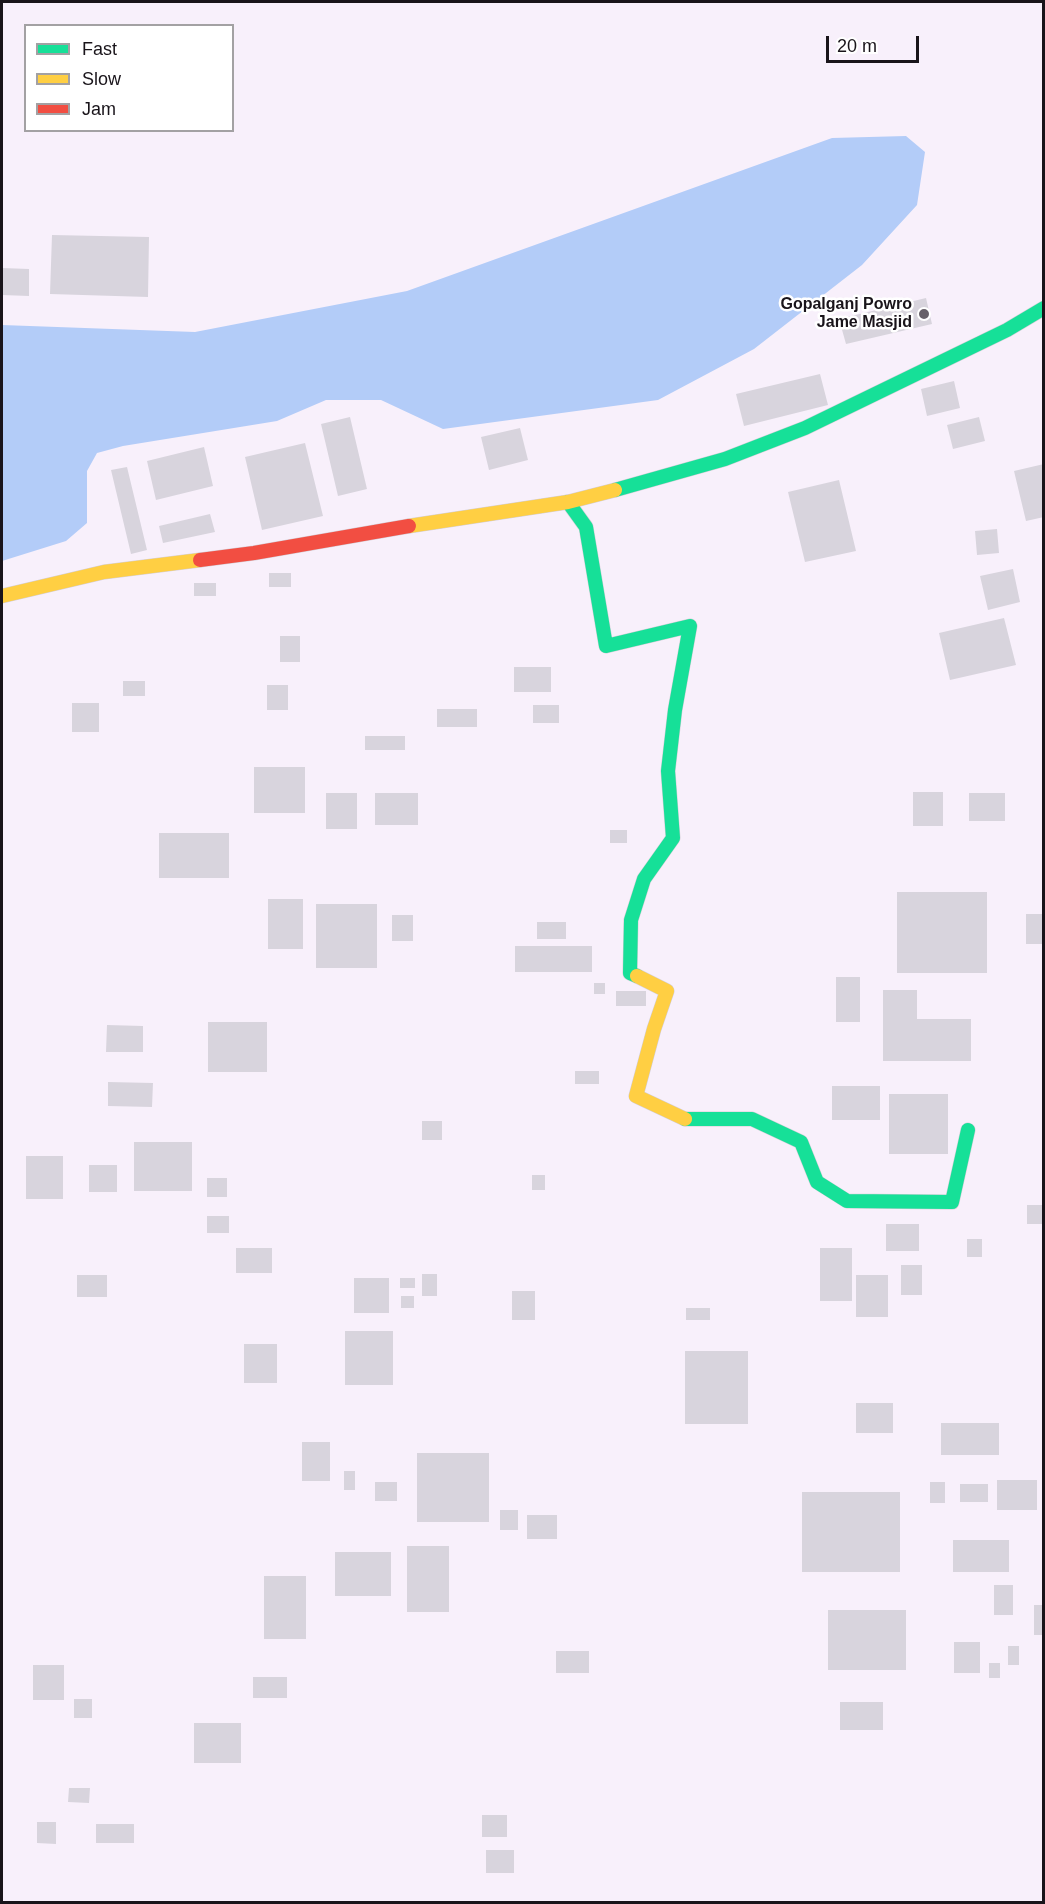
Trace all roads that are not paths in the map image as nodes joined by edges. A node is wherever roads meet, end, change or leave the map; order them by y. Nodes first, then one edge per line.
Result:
1 (1044, 308) edge
2 (568, 502) junction
3 (2, 596) edge
4 (968, 1130) dead end

1 - 2 street
2 - 3 street
2 - 4 street

